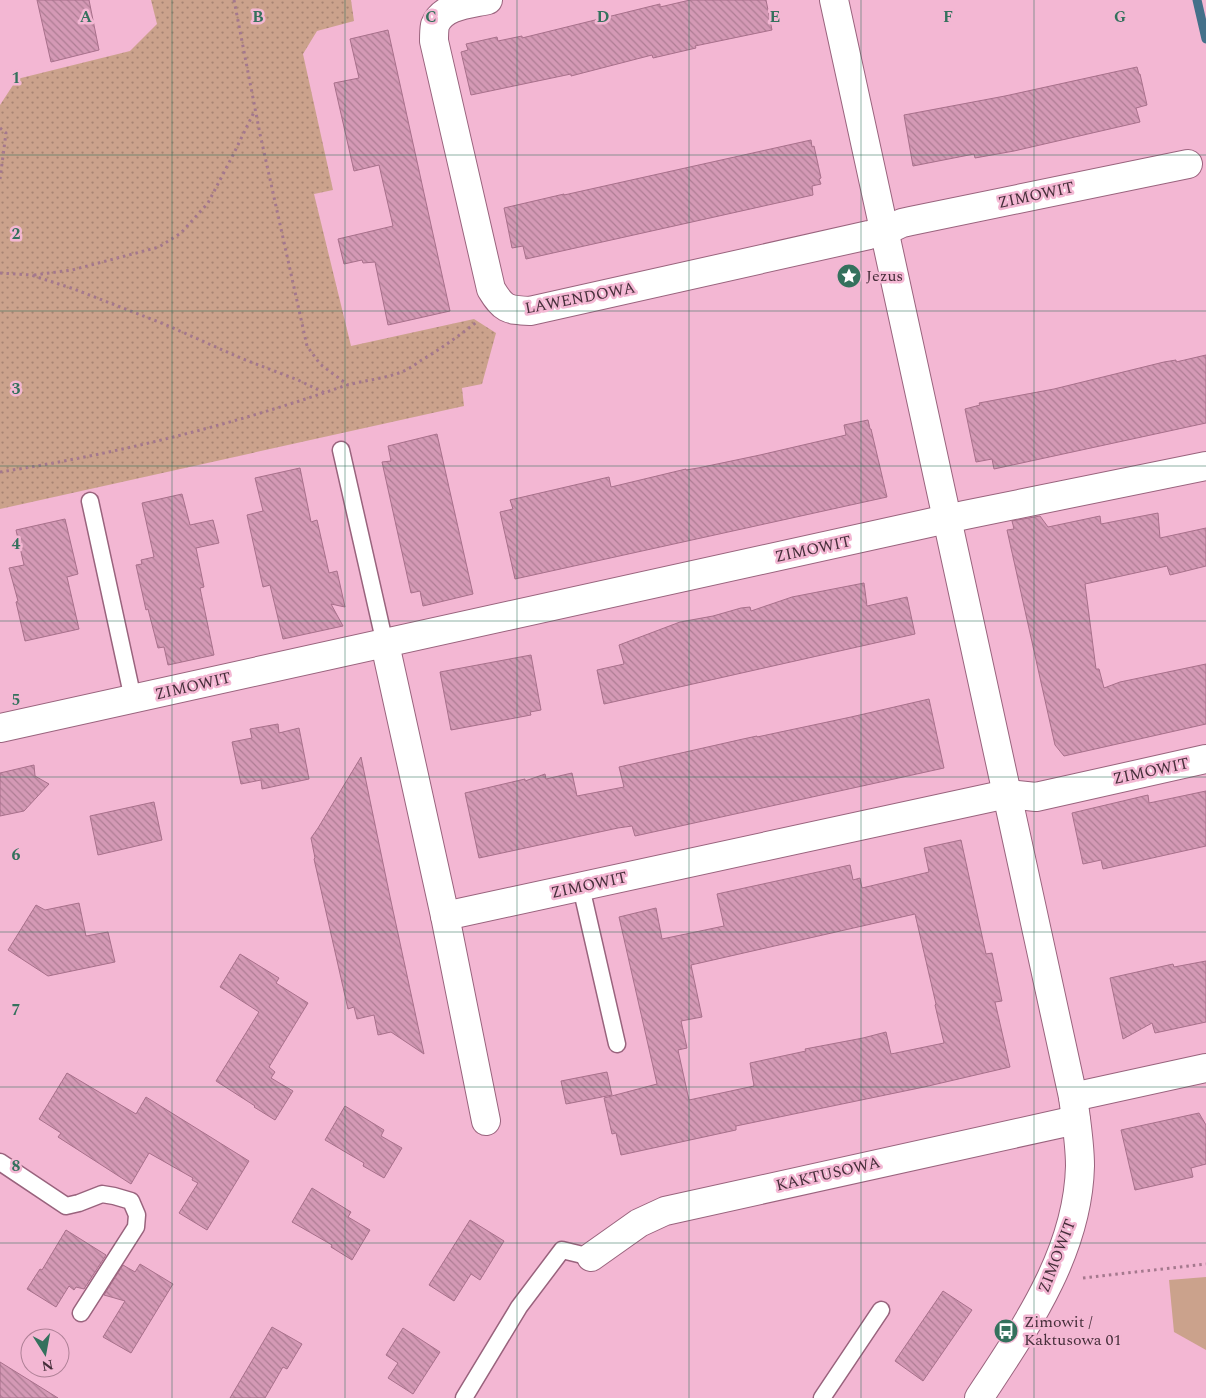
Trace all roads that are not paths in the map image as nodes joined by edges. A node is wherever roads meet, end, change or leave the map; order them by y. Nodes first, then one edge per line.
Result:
1 (488, 0) edge
2 (834, 0) edge
3 (1188, 164) dead end
4 (885, 231) junction
5 (341, 450) dead end
6 (1206, 466) edge
7 (90, 501) dead end
8 (948, 519) junction
9 (385, 644) junction
10 (133, 700) junction
11 (0, 728) edge
12 (1206, 759) edge
13 (1007, 794) junction
14 (581, 887) junction
15 (445, 916) junction
16 (617, 1044) dead end
17 (1206, 1068) edge
18 (1074, 1109) junction
19 (486, 1121) dead end
20 (0, 1162) edge
21 (591, 1258) joint
22 (881, 1310) dead end
23 (81, 1313) dead end
24 (827, 1396) edge
25 (464, 1398) edge
26 (979, 1398) edge

1 - 4 street, LAWENDOWA
2 - 4 street, ZIMOWIT
3 - 4 street, ZIMOWIT
4 - 8 street, ZIMOWIT
5 - 9 lane
6 - 8 street, ZIMOWIT
7 - 10 lane
8 - 9 street, ZIMOWIT
8 - 13 street, ZIMOWIT
9 - 10 street, ZIMOWIT
9 - 15 street
10 - 11 street, ZIMOWIT
12 - 13 street, ZIMOWIT
13 - 14 street, ZIMOWIT
13 - 18 street, ZIMOWIT
14 - 15 street, ZIMOWIT
14 - 16 lane
15 - 19 street
17 - 18 street
18 - 21 street, KAKTUSOWA
18 - 26 street, ZIMOWIT
20 - 23 lane
21 - 25 lane
22 - 24 lane

